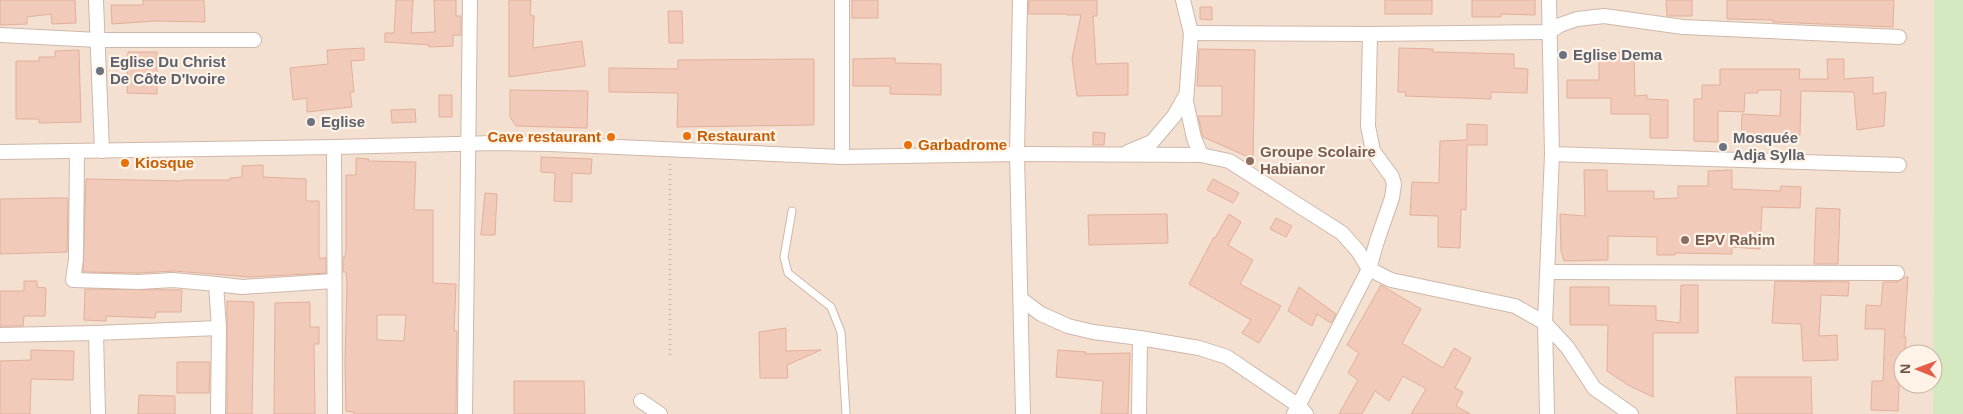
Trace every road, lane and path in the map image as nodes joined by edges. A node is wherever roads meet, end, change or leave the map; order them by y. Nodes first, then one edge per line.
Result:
1 (96, 0) edge
2 (470, 0) edge
3 (842, 0) edge
4 (1020, 0) edge
5 (1183, 0) edge
6 (1549, 0) edge
7 (1549, 32) junction
8 (0, 34) edge
9 (1191, 34) junction
10 (1370, 34) junction
11 (1899, 37) dead end
12 (98, 40) junction
13 (254, 40) dead end
14 (1186, 95) junction
15 (468, 145) junction
16 (334, 147) junction
17 (670, 150) junction
18 (102, 151) junction
19 (0, 152) edge
20 (77, 152) junction
21 (1017, 154) junction
22 (1552, 154) junction
23 (1123, 155) junction
24 (1200, 155) junction
25 (842, 157) junction
26 (1899, 165) dead end
27 (792, 212) dead end
28 (1369, 270) junction
29 (1548, 272) junction
30 (1897, 273) dead end
31 (334, 281) junction
32 (216, 284) junction
33 (1021, 299) junction
34 (1545, 324) junction
35 (219, 328) junction
36 (96, 333) junction
37 (0, 335) edge
38 (1140, 338) junction
39 (670, 356) dead end
40 (641, 401) dead end
41 (1300, 411) edge
42 (98, 414) edge
43 (218, 414) edge
44 (335, 414) edge
45 (466, 414) edge
46 (660, 414) edge
47 (846, 414) edge
48 (1023, 414) edge
49 (1139, 414) edge
50 (1547, 414) edge
51 (1631, 414) edge

1 - 12 street
2 - 15 street
3 - 25 street
4 - 21 street
5 - 9 street
6 - 7 street
7 - 10 street
7 - 11 street
7 - 22 street
8 - 12 street
9 - 10 street
9 - 14 street
10 - 28 street
12 - 13 street
12 - 18 street
14 - 23 street
14 - 24 street
15 - 16 street
15 - 17 street
15 - 45 street
16 - 18 street
16 - 31 street
17 - 25 street
17 - 39 path
18 - 20 street
19 - 20 street
20 - 32 street
21 - 23 street
21 - 25 street
21 - 33 street
22 - 26 street
22 - 29 street
23 - 24 street
24 - 28 street
27 - 47 lane
28 - 34 street
28 - 41 street
29 - 30 street
29 - 34 street
31 - 32 street
31 - 44 street
32 - 35 street
33 - 38 street
33 - 48 street
34 - 50 street
34 - 51 street
35 - 36 street
35 - 43 street
36 - 37 street
36 - 42 street
38 - 41 street
38 - 49 street
40 - 46 street

